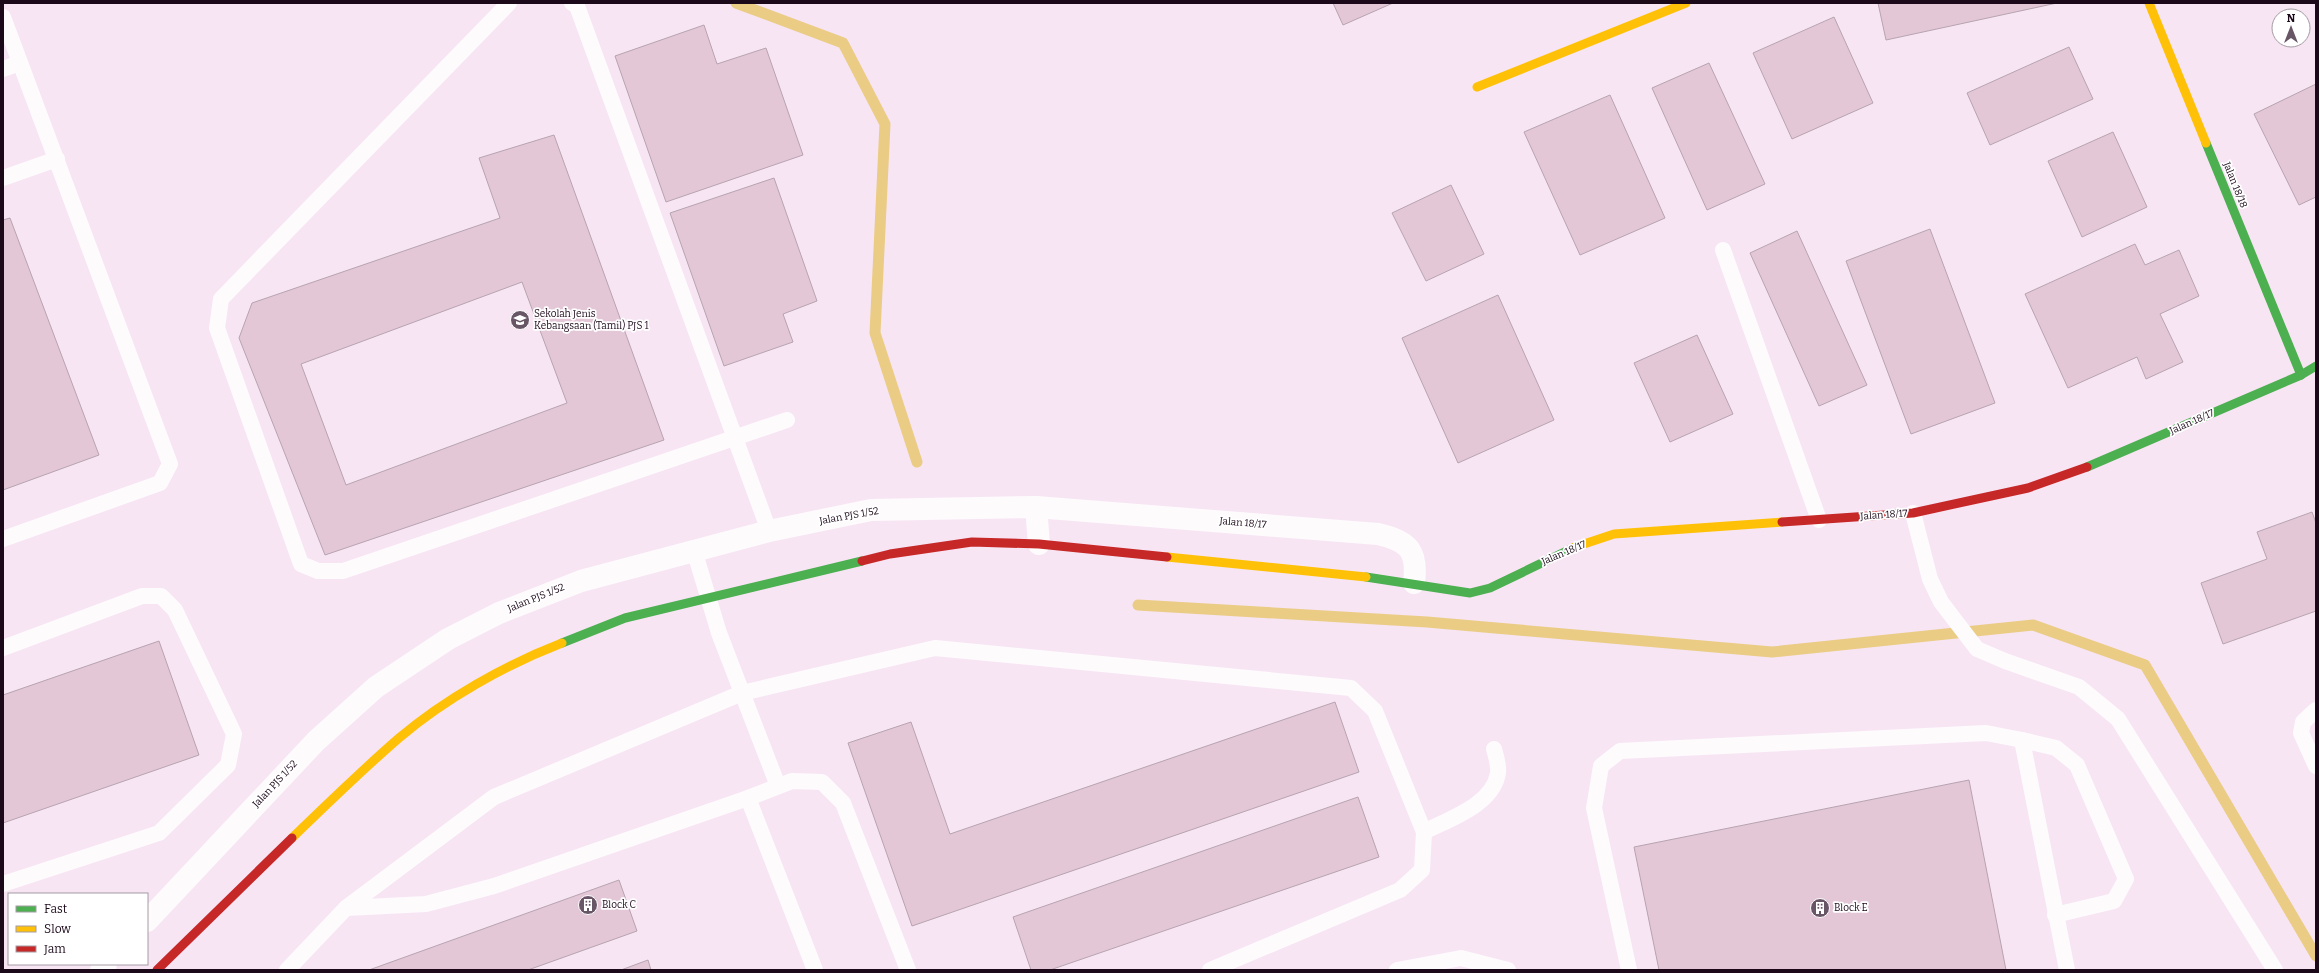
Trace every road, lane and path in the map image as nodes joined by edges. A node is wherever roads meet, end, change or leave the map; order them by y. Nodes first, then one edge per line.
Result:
1 (509, 3) edge
2 (572, 3) edge
3 (1686, 3) edge
4 (2149, 3) edge
5 (3, 17) edge
6 (20, 62) junction
7 (3, 69) edge
8 (1477, 87) dead end
9 (57, 159) junction
10 (3, 178) edge
11 (1723, 250) dead end
12 (2316, 366) edge
13 (2301, 375) junction
14 (787, 420) dead end
15 (735, 438) junction
16 (1036, 506) junction
17 (1913, 513) junction
18 (1820, 520) junction
19 (769, 531) junction
20 (3, 539) edge
21 (1039, 544) junction
22 (694, 550) junction
23 (1414, 583) junction
24 (708, 597) junction
25 (3, 648) edge
26 (742, 693) junction
27 (2316, 710) edge
28 (2022, 740) junction
29 (1494, 749) dead end
30 (2316, 766) edge
31 (778, 786) junction
32 (748, 798) junction
33 (1424, 832) junction
34 (3, 884) edge
35 (346, 908) junction
36 (2055, 915) junction
37 (148, 919) edge
38 (157, 970) edge
39 (286, 970) edge
40 (815, 970) edge
41 (908, 970) edge
42 (1210, 970) edge
43 (1397, 970) edge
44 (1508, 970) edge
45 (1629, 970) edge
46 (2067, 970) edge
47 (2275, 970) edge

1 - 15 lane
2 - 15 lane
3 - 8 street
4 - 13 street, Jalan 18/18
5 - 6 lane
6 - 7 lane
6 - 9 lane
9 - 10 lane
9 - 20 lane
11 - 18 lane
12 - 13 street, Jalan 18/17
13 - 17 street, Jalan 18/17
14 - 15 lane
15 - 19 lane
16 - 19 street, Jalan PJS 1/52
16 - 21 street
16 - 23 street, Jalan 18/17
17 - 18 street, Jalan 18/17
17 - 47 lane
18 - 23 street, Jalan 18/17
19 - 22 street, Jalan PJS 1/52
21 - 23 street, Jalan 18/17
21 - 24 street
22 - 24 lane
22 - 37 street, Jalan PJS 1/52
24 - 26 lane
24 - 38 street
25 - 34 lane
26 - 31 lane
26 - 33 lane
26 - 35 lane
27 - 30 lane
28 - 36 lane
28 - 36 lane
28 - 45 lane
29 - 33 lane
31 - 32 lane
31 - 41 lane
32 - 35 lane
32 - 40 lane
33 - 42 lane
35 - 39 lane
36 - 46 lane
43 - 44 lane

